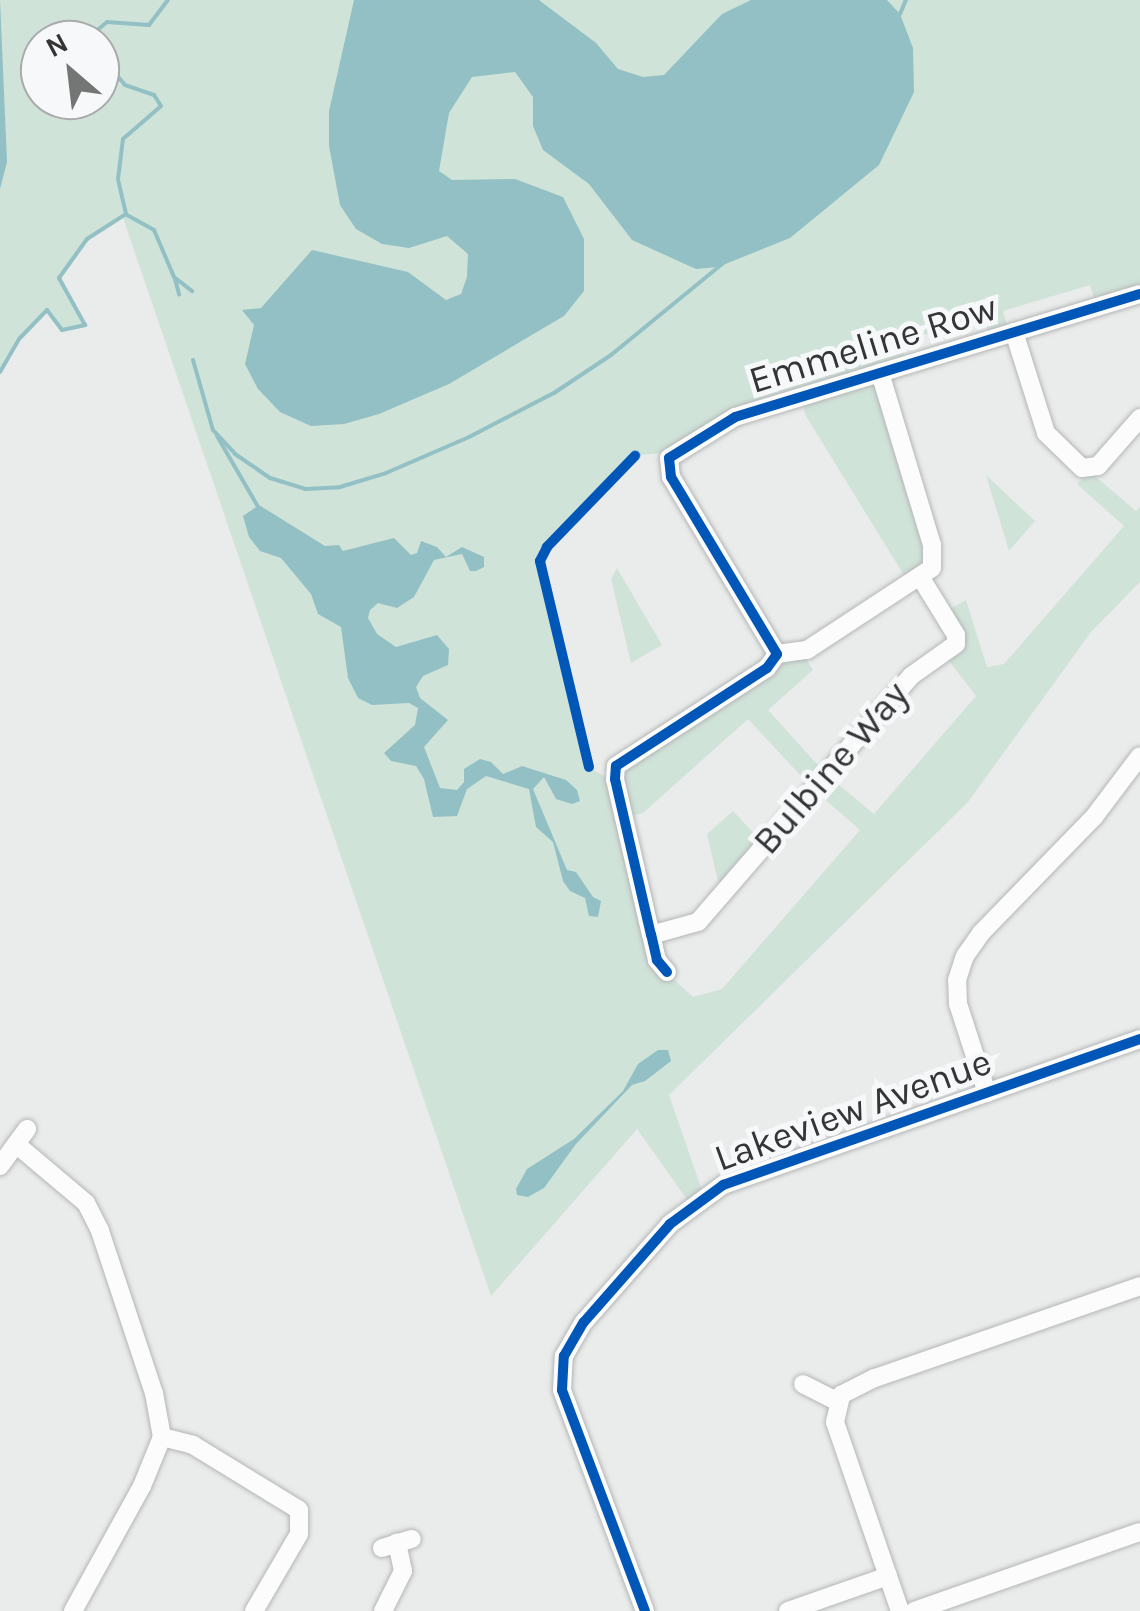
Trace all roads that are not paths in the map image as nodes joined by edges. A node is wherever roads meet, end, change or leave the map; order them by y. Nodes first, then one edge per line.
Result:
1 (1140, 294) edge
2 (1014, 332) junction
3 (880, 374) junction
4 (1140, 418) edge
5 (921, 578) junction
6 (777, 654) junction
7 (1140, 756) edge
8 (1133, 781) edge
9 (651, 935) junction
10 (667, 972) dead end
11 (1140, 1040) edge
12 (987, 1093) junction
13 (0, 1166) edge
14 (1140, 1286) edge
15 (803, 1384) dead end
16 (836, 1401) junction
17 (162, 1436) junction
18 (1140, 1532) edge
19 (397, 1543) dead end
20 (888, 1576) junction
21 (72, 1611) edge
22 (254, 1611) edge
23 (383, 1611) edge
24 (645, 1611) edge
25 (788, 1611) edge
26 (900, 1611) edge
27 (914, 1611) edge

1 - 2 street, Emmeline Row
2 - 3 street, Emmeline Row
2 - 4 street
3 - 5 street
3 - 6 street, Emmeline Row
5 - 6 street
5 - 9 street, Bulbine Way
6 - 9 street
7 - 8 street
8 - 12 street
9 - 10 street
11 - 12 street, Lakeview Avenue
12 - 24 street, Lakeview Avenue
13 - 17 street
14 - 16 street
15 - 16 street
16 - 20 street
17 - 21 street
17 - 22 street
18 - 27 street
19 - 23 street
20 - 25 street
20 - 26 street

